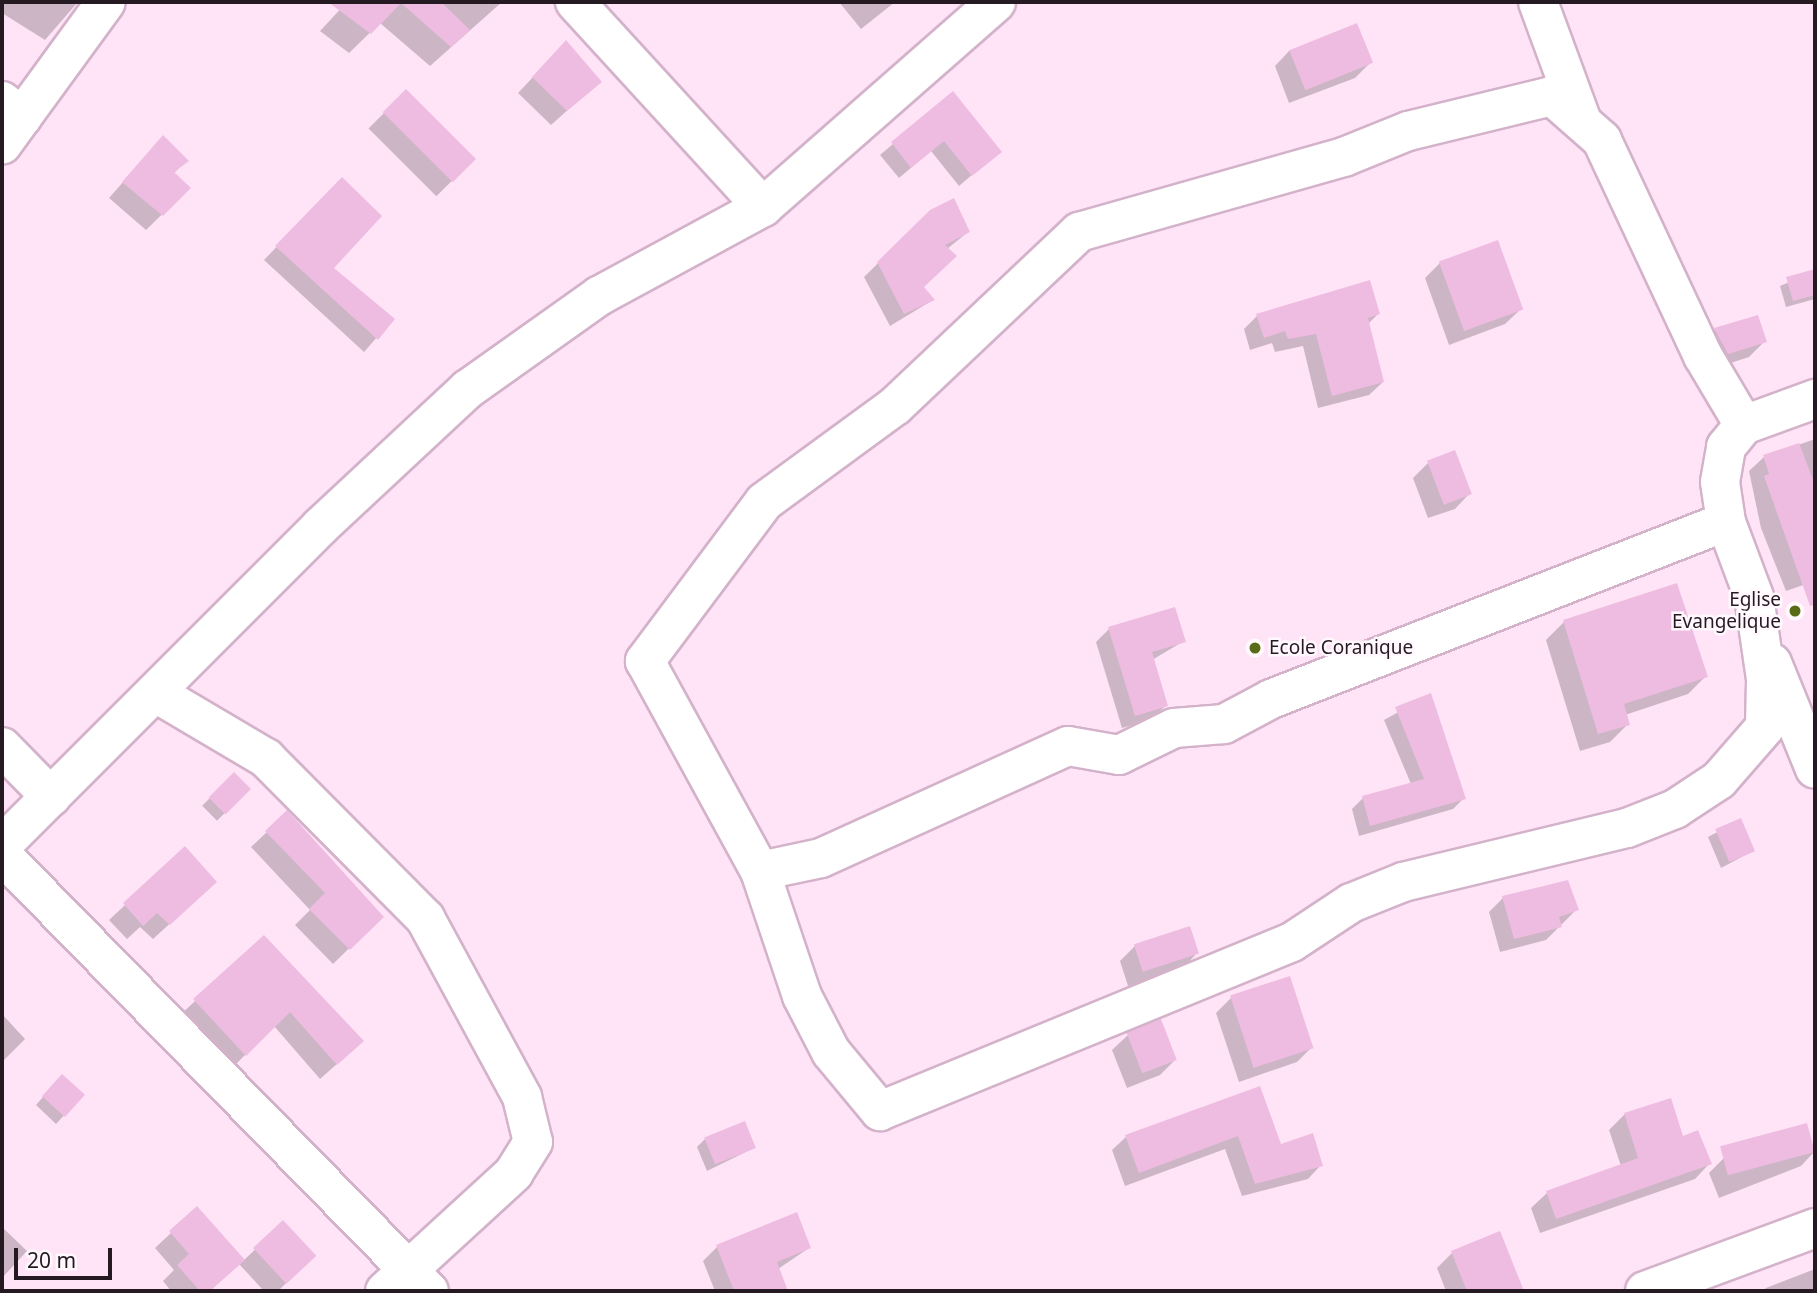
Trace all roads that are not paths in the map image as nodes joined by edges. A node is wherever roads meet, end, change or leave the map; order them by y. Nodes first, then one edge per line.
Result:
1 (106, 2) edge
2 (575, 2) edge
3 (996, 2) edge
4 (1538, 2) edge
5 (1581, 119) junction
6 (9, 121) edge
7 (762, 207) junction
8 (1815, 399) edge
9 (1744, 425) junction
10 (1726, 523) junction
11 (1762, 639) junction
12 (156, 694) junction
13 (2, 747) edge
14 (1815, 769) edge
15 (51, 797) junction
16 (2, 845) edge
17 (2, 855) edge
18 (760, 871) junction
19 (1815, 1228) edge
20 (1723, 1277) edge
21 (406, 1284) edge
22 (1645, 1291) edge

1 - 6 street
2 - 7 street
3 - 7 street
4 - 5 street
5 - 9 street
5 - 18 street
7 - 12 street
8 - 9 street
9 - 10 street
10 - 11 street
10 - 18 street
11 - 14 street
11 - 18 street
12 - 15 street
12 - 21 street
13 - 15 street
15 - 16 street
17 - 21 street
19 - 20 street
20 - 22 street

